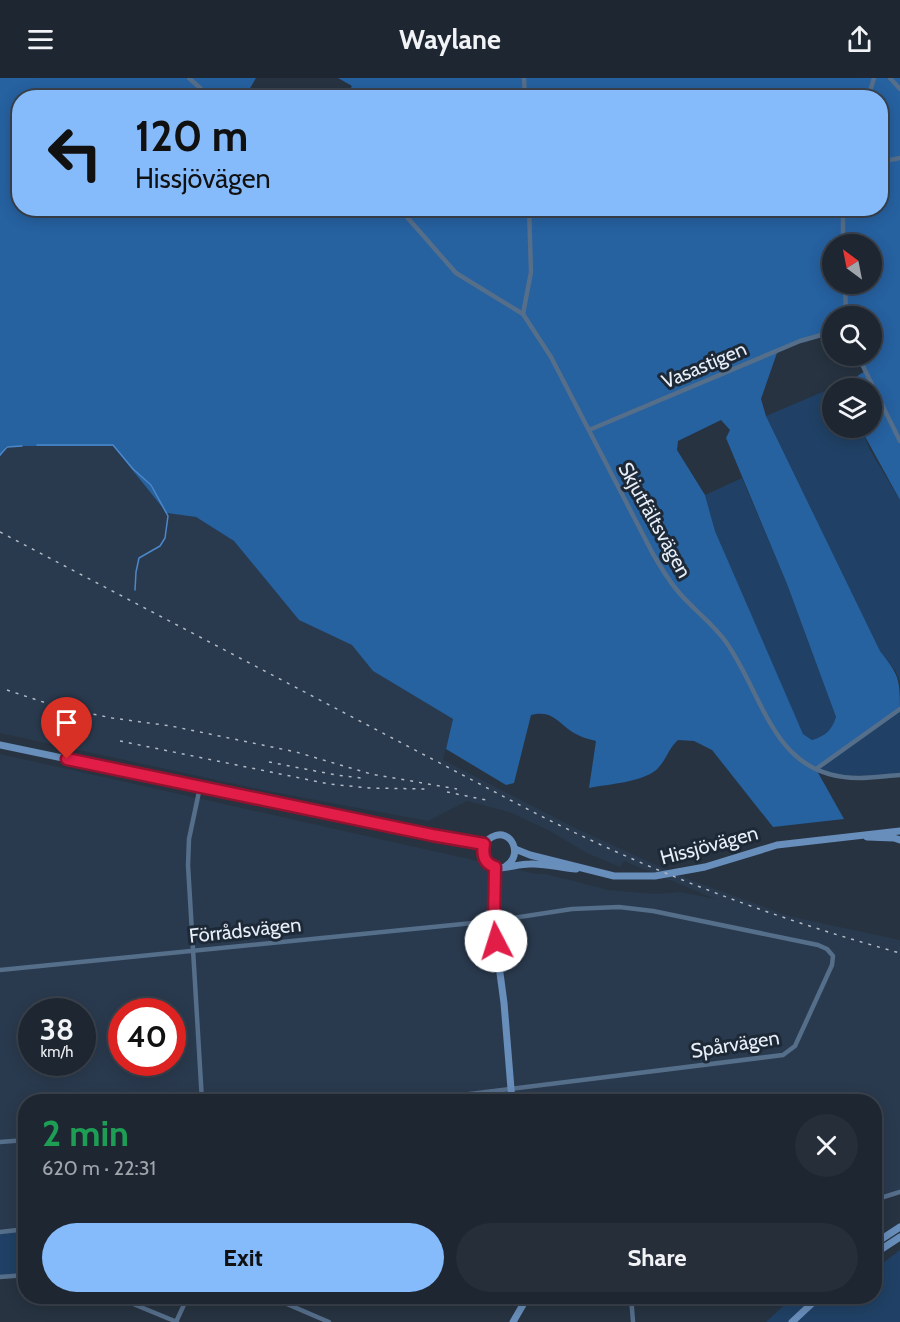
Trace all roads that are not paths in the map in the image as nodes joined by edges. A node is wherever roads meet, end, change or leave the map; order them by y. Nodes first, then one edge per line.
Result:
1 (189, 78) edge
2 (890, 78) edge
3 (900, 89) edge
4 (202, 90) edge
5 (406, 216) edge
6 (529, 216) edge
7 (843, 216) edge
8 (843, 234) edge
9 (523, 314) junction
10 (822, 335) edge
11 (863, 366) edge
12 (589, 430) junction
13 (900, 441) edge
14 (900, 709) edge
15 (0, 745) edge
16 (816, 769) junction
17 (900, 775) edge
18 (200, 787) junction
19 (900, 831) edge
20 (832, 837) junction
21 (900, 840) edge
22 (484, 844) junction
23 (515, 849) junction
24 (506, 866) junction
25 (495, 867) junction
26 (593, 871) junction
27 (494, 921) junction
28 (193, 950) junction
29 (0, 970) edge
30 (511, 1089) junction
31 (202, 1094) edge
32 (470, 1094) edge
33 (511, 1094) edge
34 (18, 1141) edge
35 (0, 1142) edge
36 (900, 1192) edge
37 (882, 1198) edge
38 (900, 1227) edge
39 (18, 1230) edge
40 (0, 1232) edge
41 (900, 1237) edge
42 (882, 1239) edge
43 (882, 1249) edge
44 (18, 1276) edge
45 (0, 1277) edge
46 (133, 1304) edge
47 (184, 1304) edge
48 (287, 1304) edge
49 (523, 1304) edge
50 (632, 1304) edge
51 (811, 1304) edge
52 (176, 1322) edge
53 (329, 1322) edge
54 (513, 1322) edge
55 (633, 1322) edge
56 (792, 1322) edge

1 - 4 street
2 - 3 street
5 - 9 street
6 - 9 street
7 - 8 street
9 - 12 street, Skjutfältsvägen
10 - 12 street, Vasastigen
11 - 13 street
12 - 16 street, Skjutfältsvägen
14 - 16 street
15 - 18 main road
16 - 17 street, Skjutfältsvägen
18 - 22 main road
18 - 28 street
19 - 20 main road, Hissjövägen
20 - 21 main road, Hissjövägen
20 - 26 main road, Hissjövägen
22 - 23 main road
22 - 25 main road
23 - 24 main road
23 - 26 main road, Hissjövägen
24 - 25 main road
24 - 26 main road, Hissjövägen
25 - 27 main road
27 - 28 street, Förrådsvägen
27 - 30 main road
27 - 30 street, Spårvägen
28 - 29 street, Förrådsvägen
28 - 31 street
30 - 32 street, Spårvägen
30 - 33 main road
34 - 35 street
36 - 37 street
38 - 42 main road
39 - 40 street
41 - 43 main road
44 - 45 street
46 - 52 street
47 - 52 street
48 - 53 street
49 - 54 main road
50 - 55 street
51 - 56 main road

